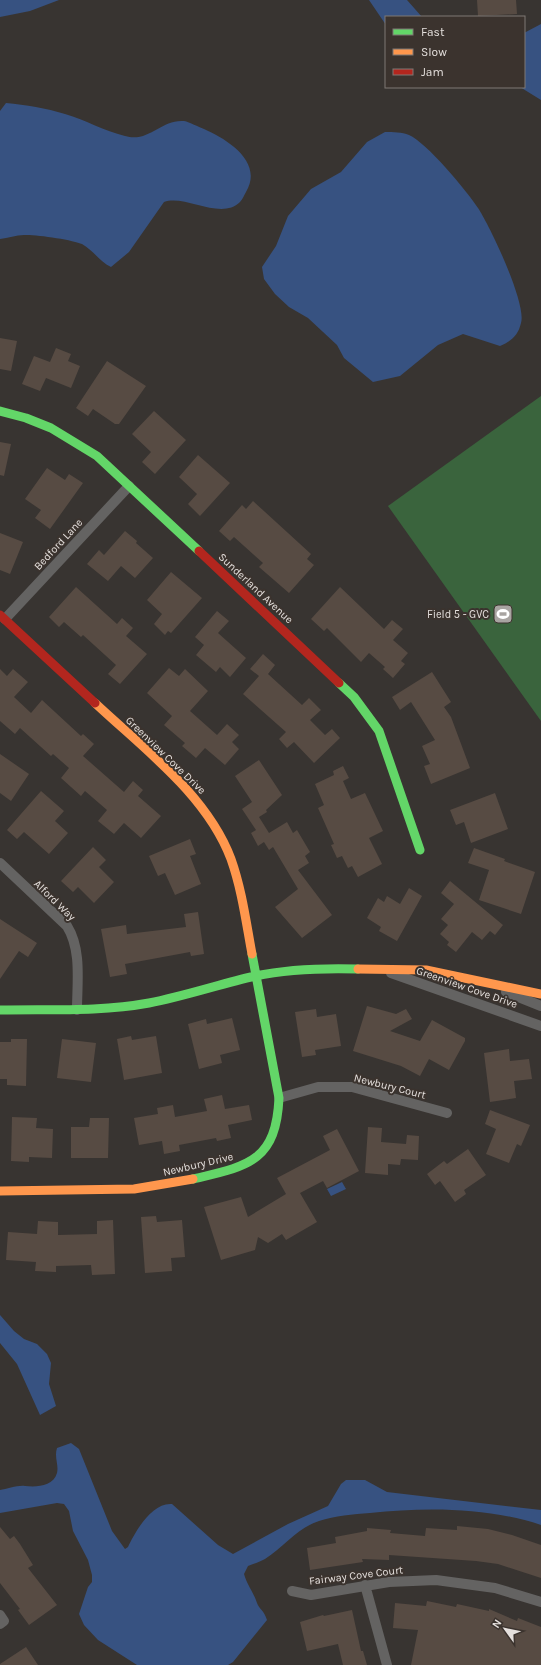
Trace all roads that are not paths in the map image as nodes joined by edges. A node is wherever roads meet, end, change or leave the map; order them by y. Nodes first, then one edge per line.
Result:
1 (0, 411) edge
2 (129, 486) junction
3 (2, 617) edge
4 (420, 850) dead end
5 (0, 863) edge
6 (385, 970) junction
7 (256, 976) junction
8 (475, 979) junction
9 (541, 994) edge
10 (541, 1006) edge
11 (0, 1010) edge
12 (77, 1010) junction
13 (541, 1026) edge
14 (279, 1098) junction
15 (447, 1113) dead end
16 (0, 1191) edge
17 (365, 1585) junction
18 (292, 1591) dead end
19 (541, 1602) edge
20 (0, 1615) edge
21 (0, 1624) edge
22 (387, 1665) edge

1 - 2 street, Sunderland Avenue
2 - 3 street, Bedford Lane
2 - 4 street, Sunderland Avenue
3 - 7 street, Greenview Cove Drive
5 - 12 street, Alford Way
6 - 7 street, Greenview Cove Drive
6 - 8 street, Greenview Cove Drive
6 - 13 street, Greenview Cove Drive
7 - 12 street, Greenview Cove Drive
7 - 14 street, Newbury Drive
8 - 9 street, Greenview Cove Drive
8 - 10 street, Greenview Cove Drive
11 - 12 street, Greenview Cove Drive
14 - 15 street, Newbury Court
14 - 16 street, Newbury Drive
17 - 18 street, Fairway Cove Court
17 - 19 street, Fairway Cove Court
17 - 22 street
20 - 21 street

